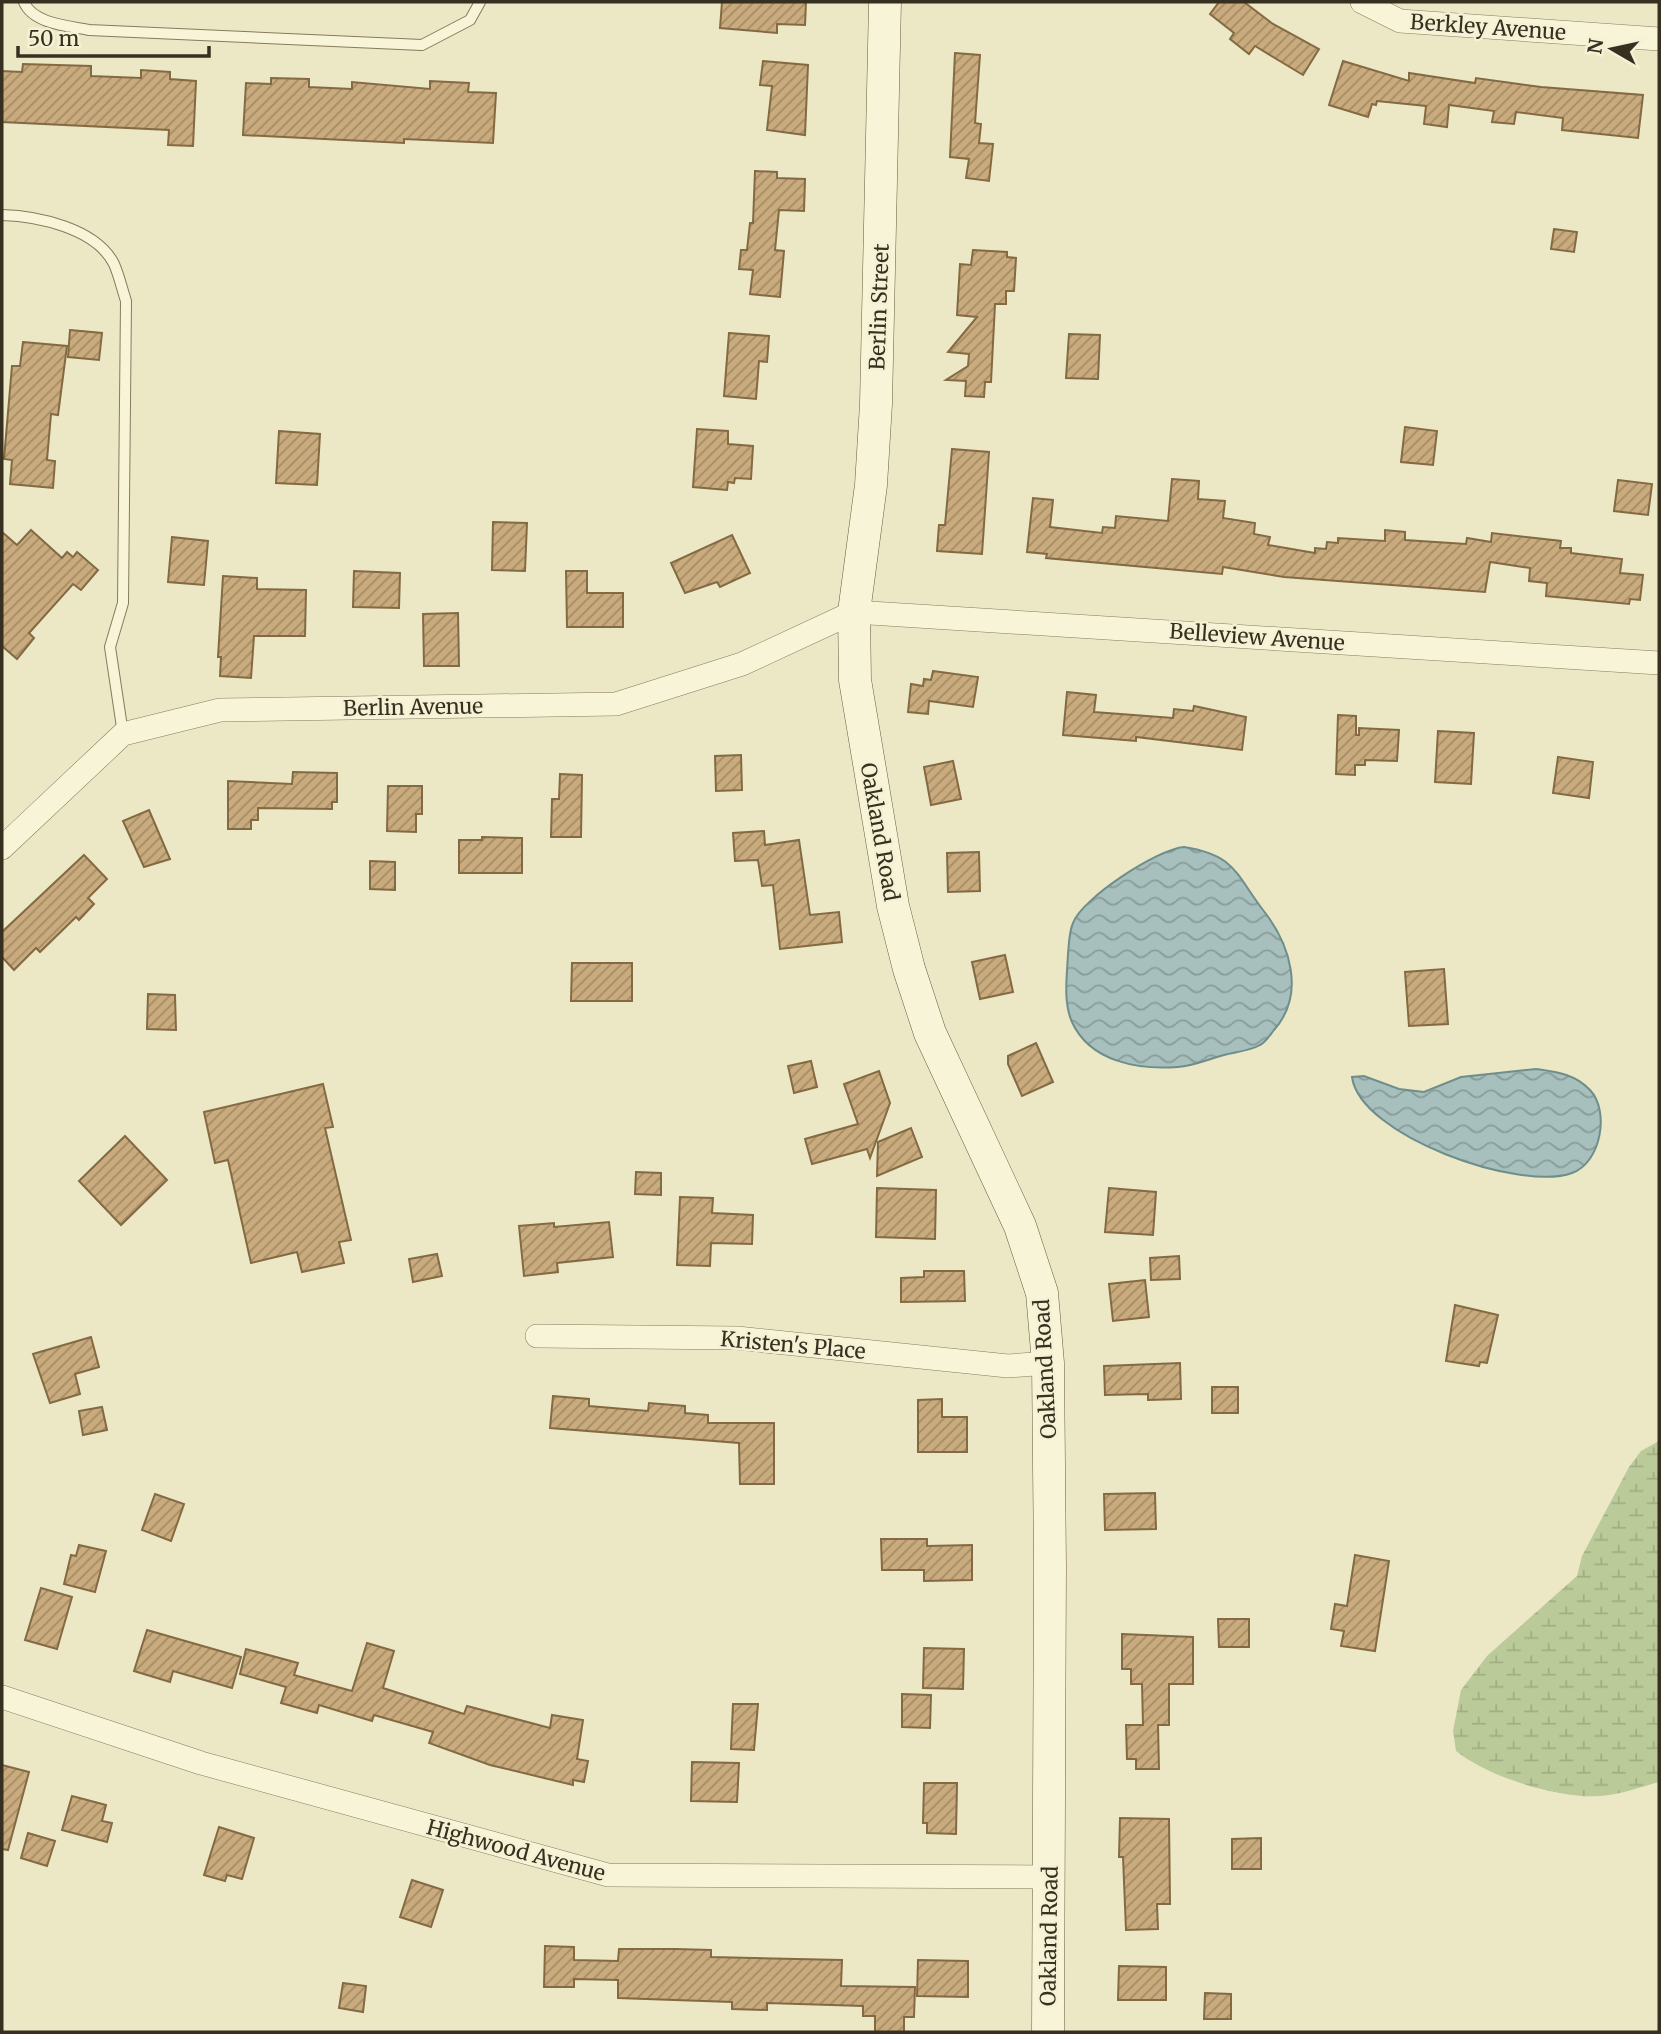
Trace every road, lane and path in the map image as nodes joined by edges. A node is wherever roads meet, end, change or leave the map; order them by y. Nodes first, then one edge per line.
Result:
1 (23, 2) edge
2 (480, 2) edge
3 (885, 2) edge
4 (1362, 2) edge
5 (1659, 39) edge
6 (2, 215) edge
7 (854, 612) junction
8 (1659, 663) edge
9 (123, 734) junction
10 (2, 848) edge
11 (537, 1336) dead end
12 (1048, 1363) junction
13 (2, 1697) edge
14 (1049, 1877) junction
15 (1048, 2032) edge

1 - 2 lane
3 - 7 main road, Berlin Street
4 - 5 street, Berkley Avenue
6 - 9 lane
7 - 8 street, Belleview Avenue
7 - 9 street, Berlin Avenue
7 - 12 main road, Oakland Road
9 - 10 street, Berlin Avenue
11 - 12 street, Kristen's Place
12 - 14 main road, Oakland Road
13 - 14 street, Highwood Avenue
14 - 15 main road, Oakland Road

